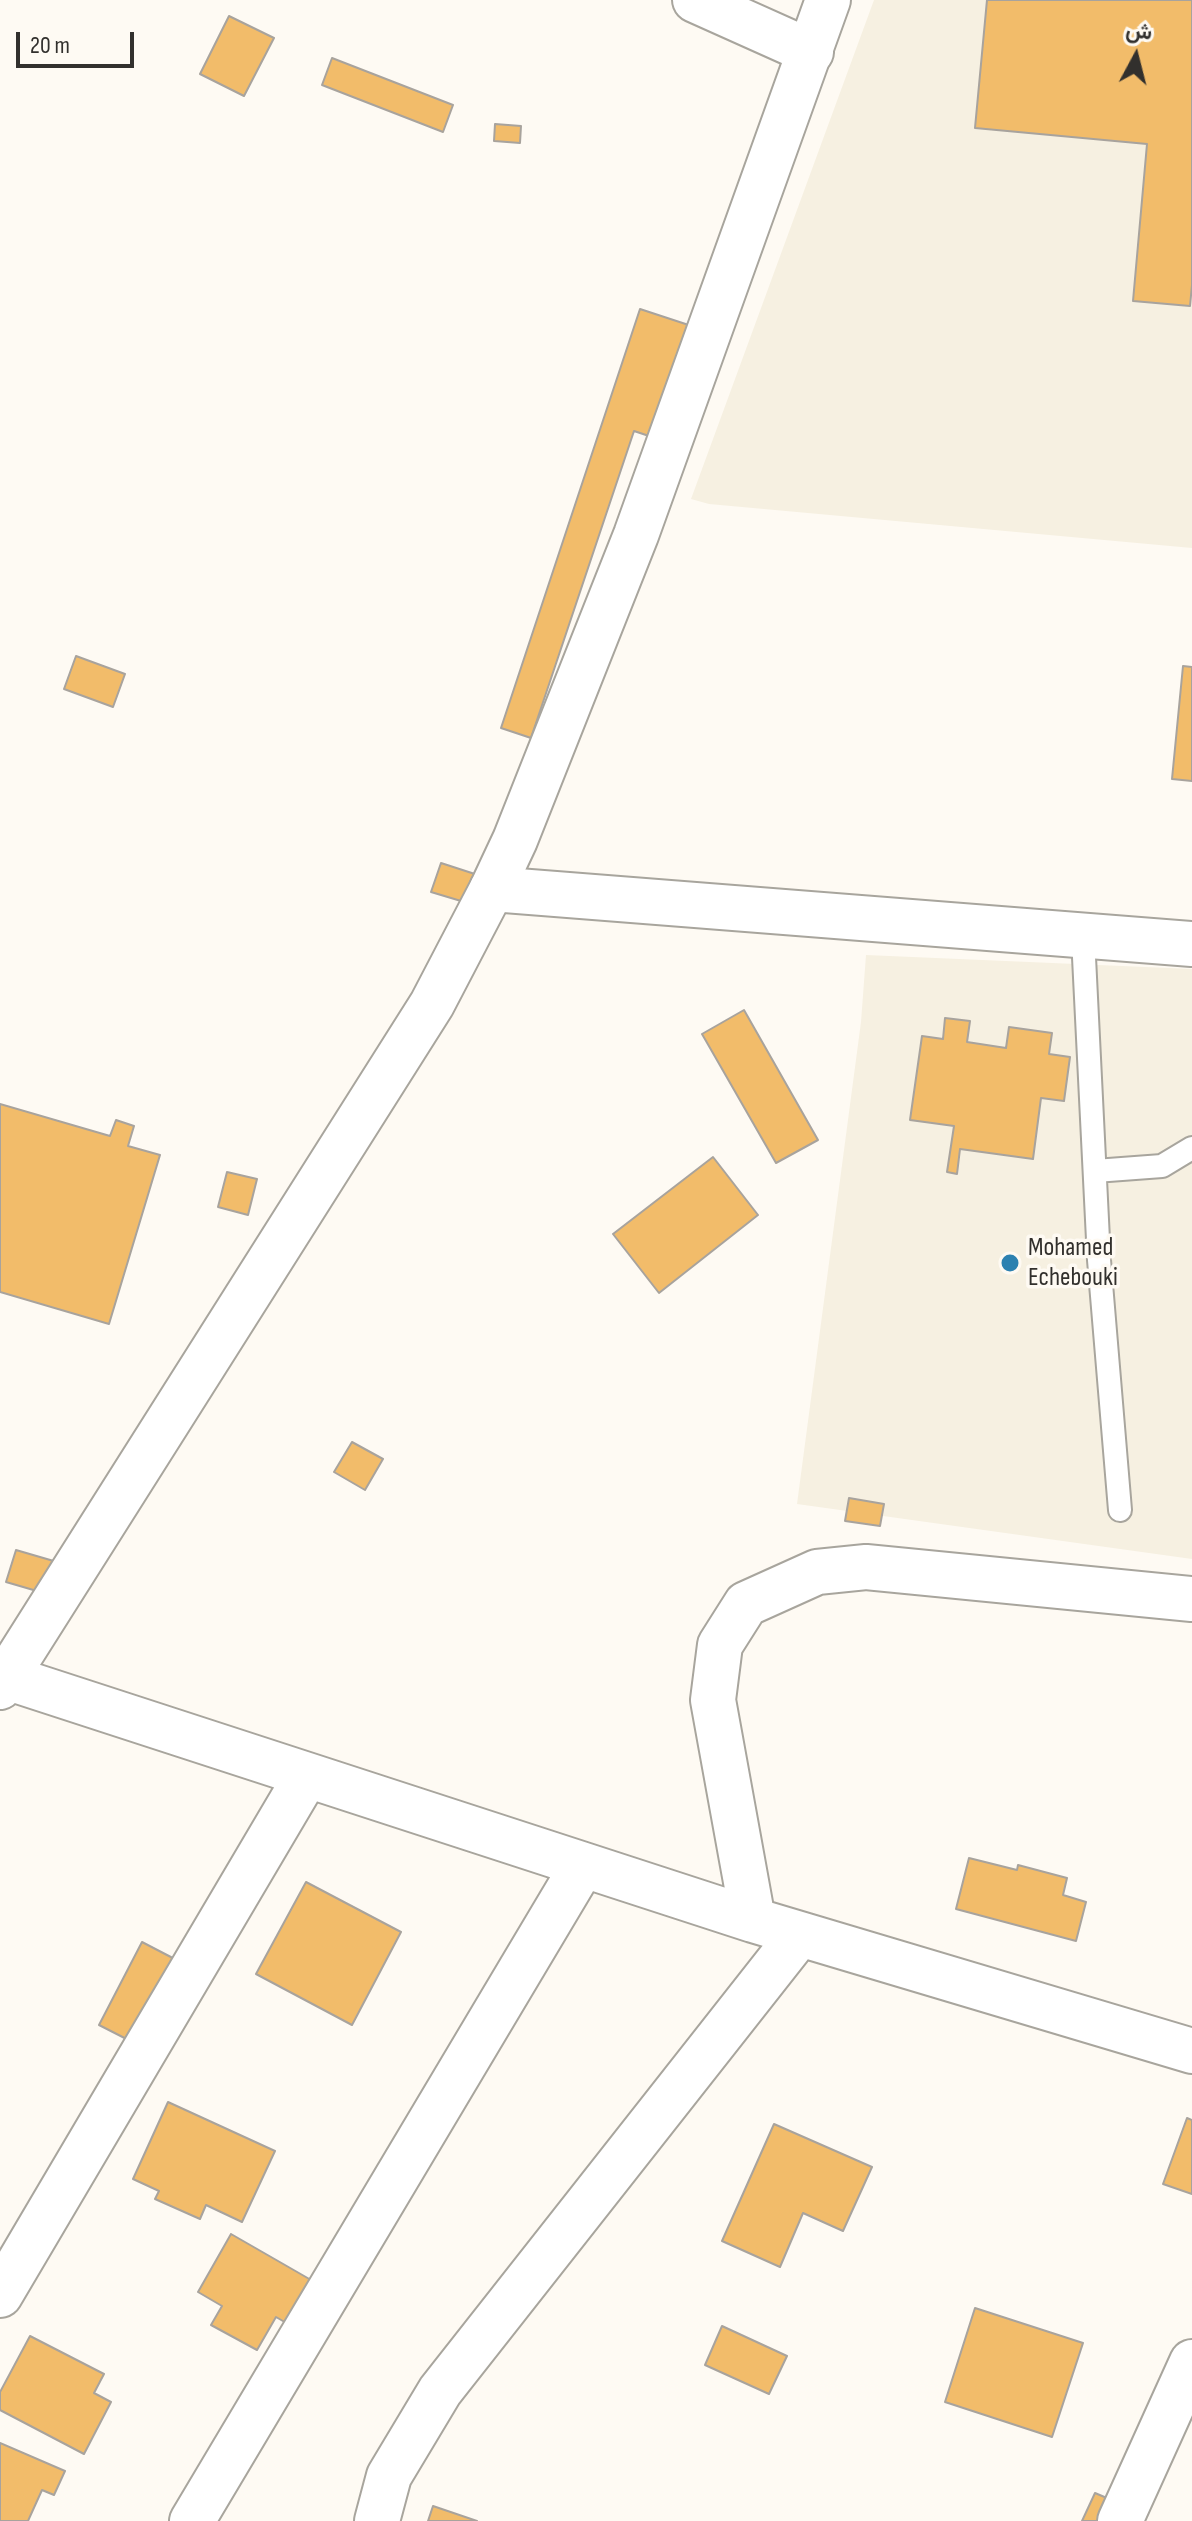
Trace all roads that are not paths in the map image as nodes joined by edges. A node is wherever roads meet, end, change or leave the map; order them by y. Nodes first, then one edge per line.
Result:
1 (695, 0) edge
2 (828, 0) edge
3 (811, 52) junction
4 (492, 889) junction
5 (1083, 937) junction
6 (1192, 944) edge
7 (1192, 1148) edge
8 (1095, 1171) junction
9 (1120, 1510) dead end
10 (1192, 1599) edge
11 (3, 1682) edge
12 (307, 1775) junction
13 (583, 1865) junction
14 (753, 1920) junction
15 (799, 1935) junction
16 (1192, 2051) edge
17 (0, 2295) edge
18 (1192, 2362) edge
19 (192, 2521) edge
20 (377, 2521) edge
21 (1120, 2521) edge

1 - 3 street
2 - 3 street
3 - 4 street
4 - 5 street
4 - 11 street
5 - 6 street
5 - 8 lane
7 - 8 lane
8 - 9 lane
10 - 14 street
11 - 12 street
12 - 13 street
12 - 17 street
13 - 14 street
13 - 19 street
14 - 15 street
15 - 16 street
15 - 20 street
18 - 21 street

